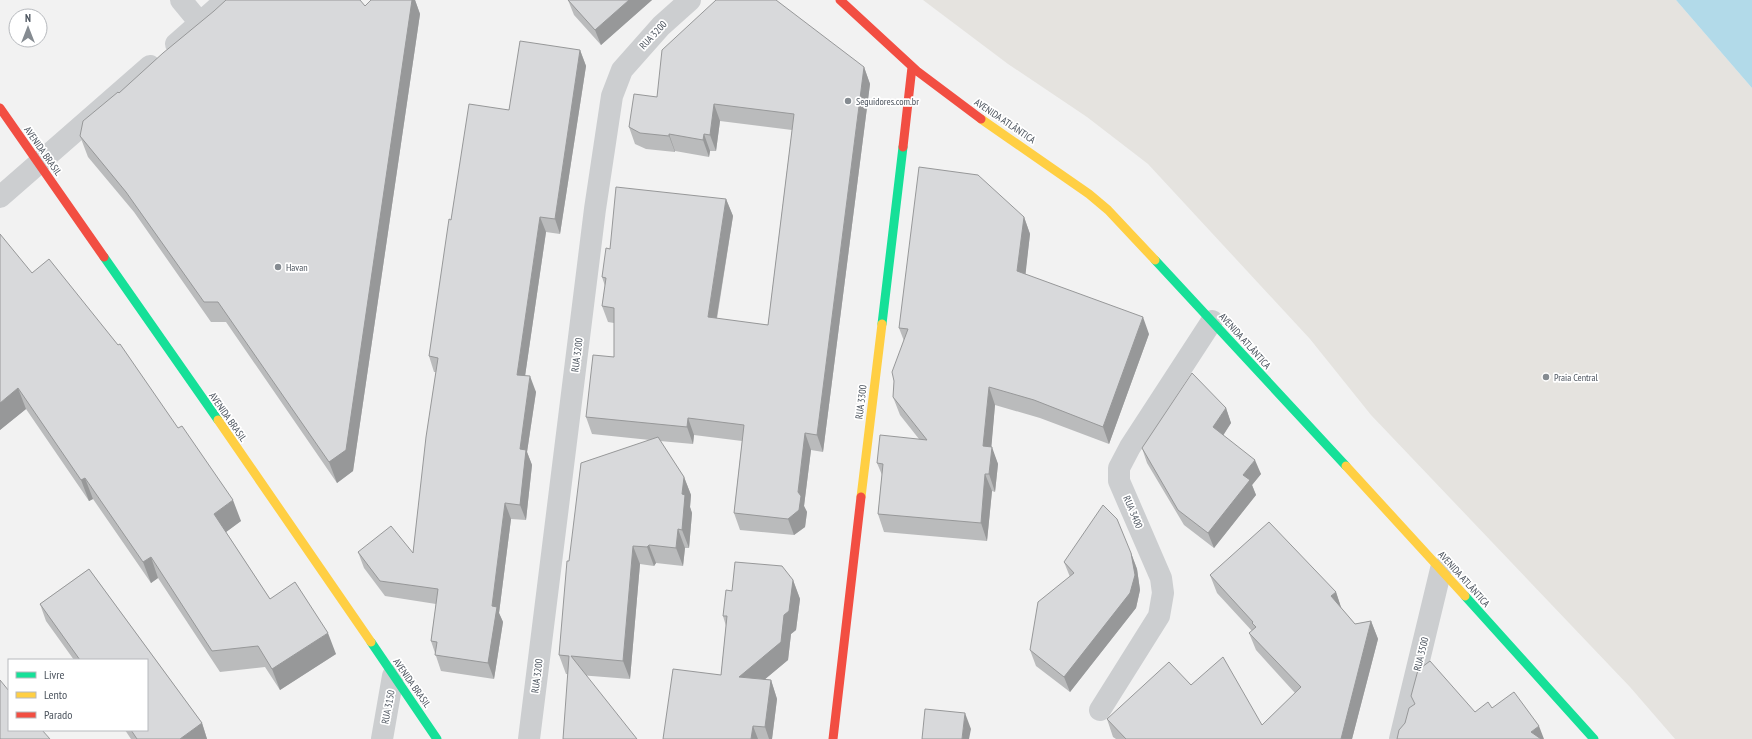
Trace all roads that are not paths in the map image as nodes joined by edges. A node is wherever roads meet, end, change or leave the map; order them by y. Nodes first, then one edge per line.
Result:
1 (181, 0) edge
2 (226, 0) edge
3 (690, 0) edge
4 (840, 0) edge
5 (200, 23) junction
6 (912, 67) junction
7 (0, 108) edge
8 (38, 163) junction
9 (0, 197) edge
10 (1212, 321) junction
11 (1441, 570) junction
12 (393, 676) junction
13 (1100, 710) dead end
14 (382, 739) edge
15 (437, 739) edge
16 (529, 739) edge
17 (833, 739) edge
18 (1400, 739) edge
19 (1594, 739) edge

1 - 5 street
2 - 5 street
3 - 16 street, RUA 3200
4 - 6 main road, AVENIDA ATLÂNTICA
5 - 8 street
6 - 10 main road, AVENIDA ATLÂNTICA
6 - 17 main road, RUA 3300
7 - 8 main road, AVENIDA BRASIL
8 - 9 street
8 - 12 main road, AVENIDA BRASIL
10 - 11 main road, AVENIDA ATLÂNTICA
10 - 13 street, RUA 3400
11 - 18 street, RUA 3500
11 - 19 main road, AVENIDA ATLÂNTICA
12 - 14 street, RUA 3150
12 - 15 main road, AVENIDA BRASIL

